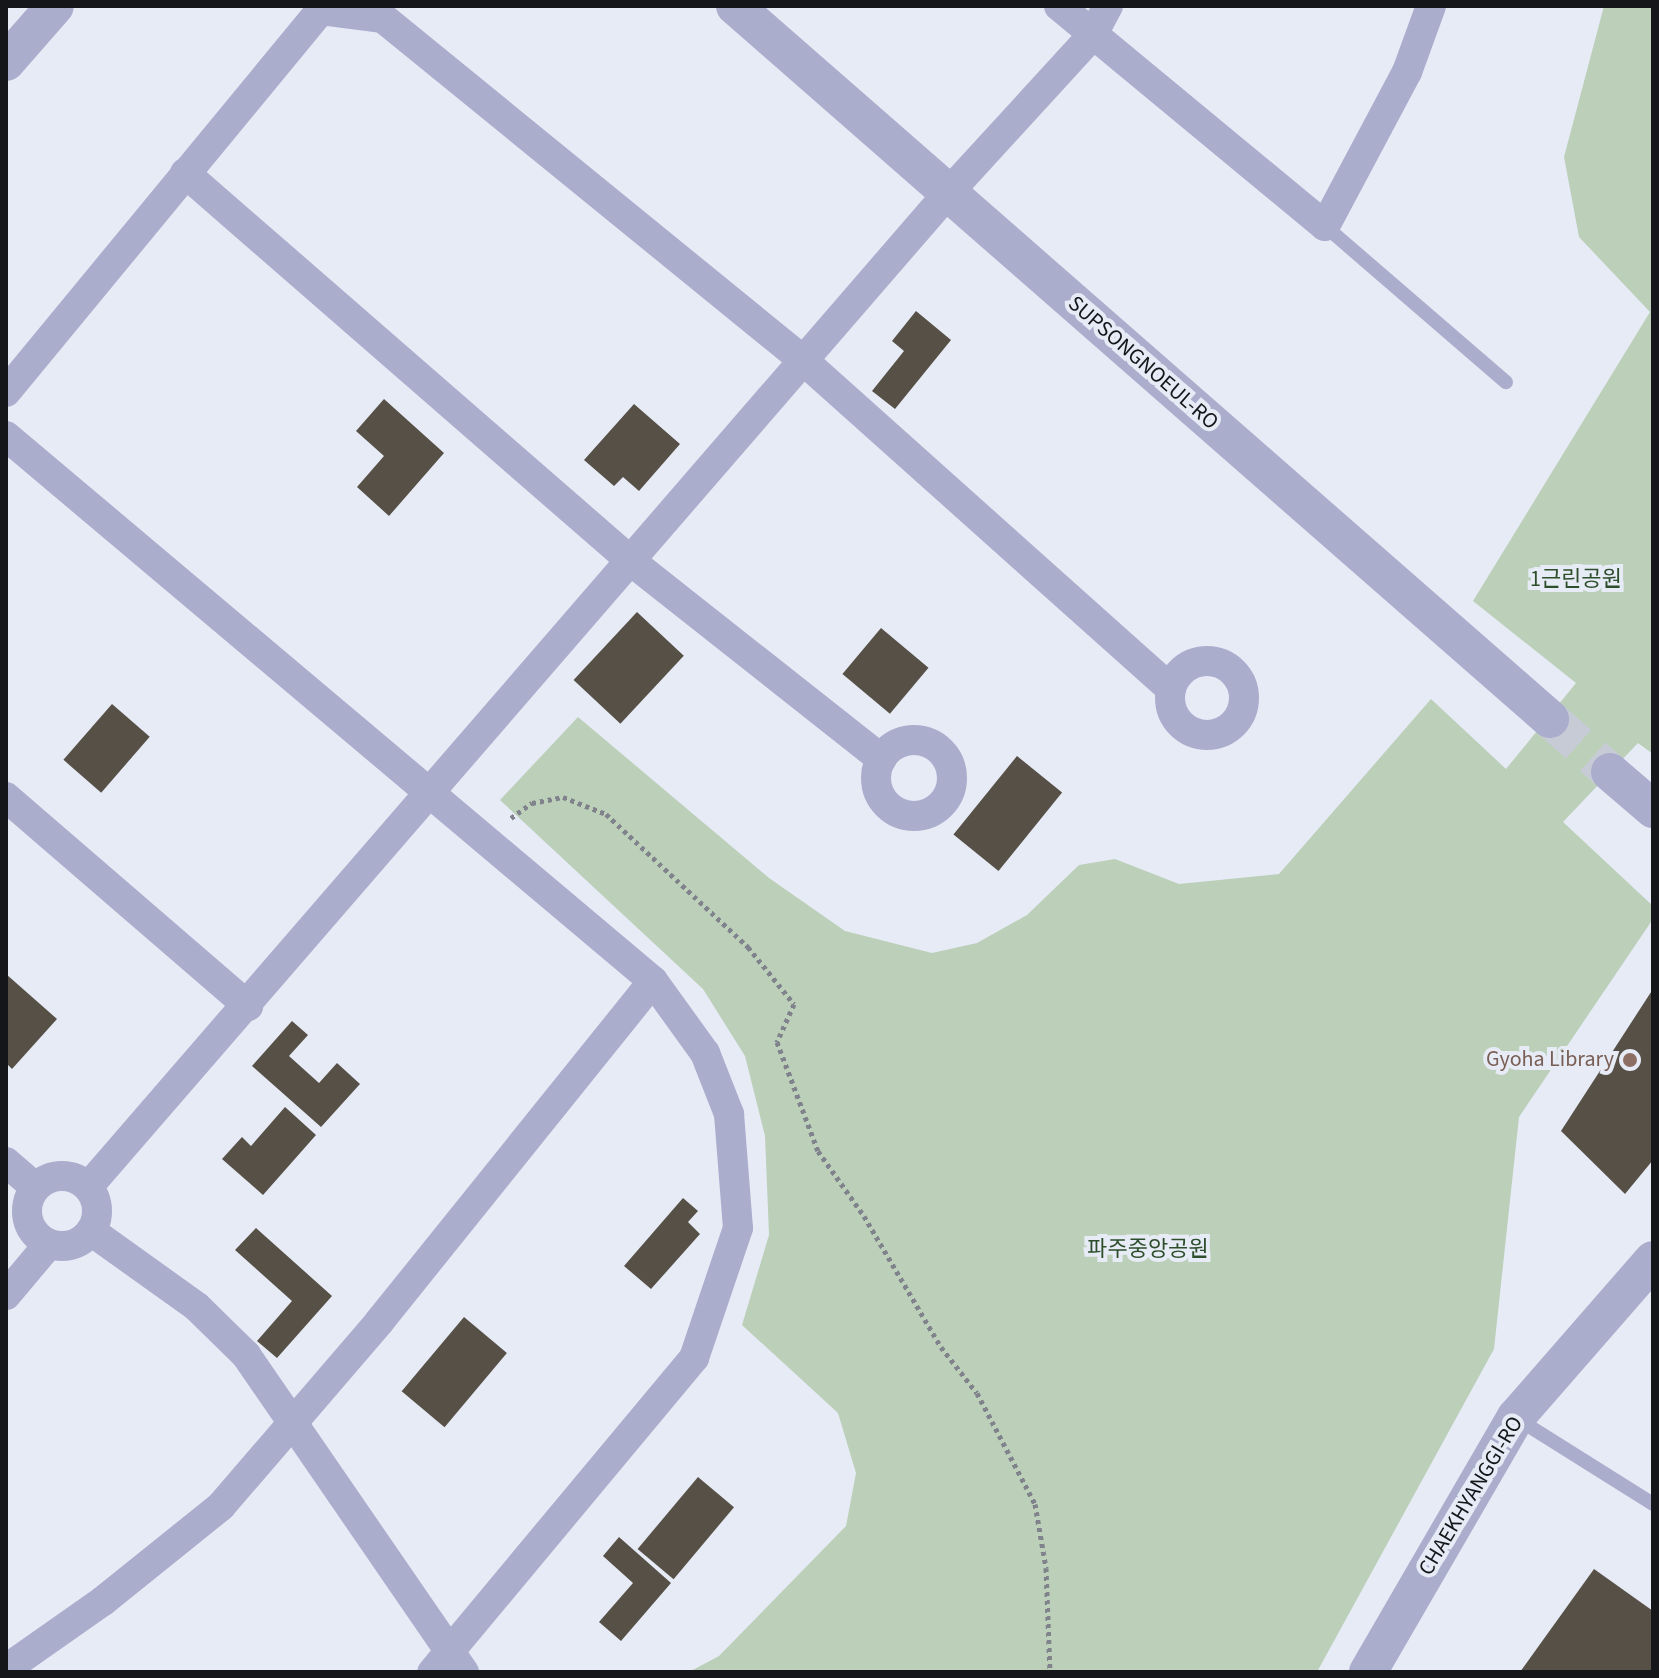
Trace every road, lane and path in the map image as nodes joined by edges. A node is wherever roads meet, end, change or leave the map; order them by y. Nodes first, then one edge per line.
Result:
1 (55, 6) edge
2 (735, 6) edge
3 (1059, 6) edge
4 (1108, 6) edge
5 (1431, 6) edge
6 (1092, 36) junction
7 (6, 62) edge
8 (185, 173) junction
9 (948, 193) junction
10 (1325, 226) junction
11 (804, 361) junction
12 (1506, 382) dead end
13 (6, 392) edge
14 (6, 436) edge
15 (632, 562) junction
16 (1171, 689) dead end
17 (1550, 719) tunnel mouth
18 (881, 759) dead end
19 (1610, 772) tunnel mouth
20 (6, 797) edge
21 (430, 797) junction
22 (1653, 809) edge
23 (483, 838) junction
24 (653, 981) junction
25 (248, 1006) junction
26 (6, 1162) edge
27 (35, 1187) junction
28 (88, 1187) junction
29 (91, 1231) junction
30 (49, 1244) junction
31 (1653, 1260) edge
32 (6, 1295) edge
33 (1516, 1417) junction
34 (292, 1419) junction
35 (1653, 1504) edge
36 (448, 1666) edge
37 (6, 1669) edge
38 (1050, 1672) edge
39 (1368, 1672) edge

1 - 7 street
2 - 9 street, SUPSONGNOEUL-RO
3 - 6 street
4 - 6 street
5 - 10 street
6 - 9 street
6 - 10 street
8 - 11 street
8 - 13 street
8 - 15 street
9 - 11 street
9 - 17 street, SUPSONGNOEUL-RO
10 - 12 lane
11 - 15 street
11 - 16 street
14 - 21 street
15 - 18 street
15 - 21 street
19 - 22 street
20 - 25 street
21 - 23 street
21 - 25 street
23 - 24 street
23 - 38 path
24 - 34 street
24 - 36 street
25 - 28 street
26 - 27 street
27 - 28 street
27 - 30 street
28 - 29 street
29 - 30 street
29 - 34 street
30 - 32 street
31 - 33 street, CHAEKHYANGGI-RO
33 - 35 lane
33 - 39 street, CHAEKHYANGGI-RO
34 - 36 street
34 - 37 street

